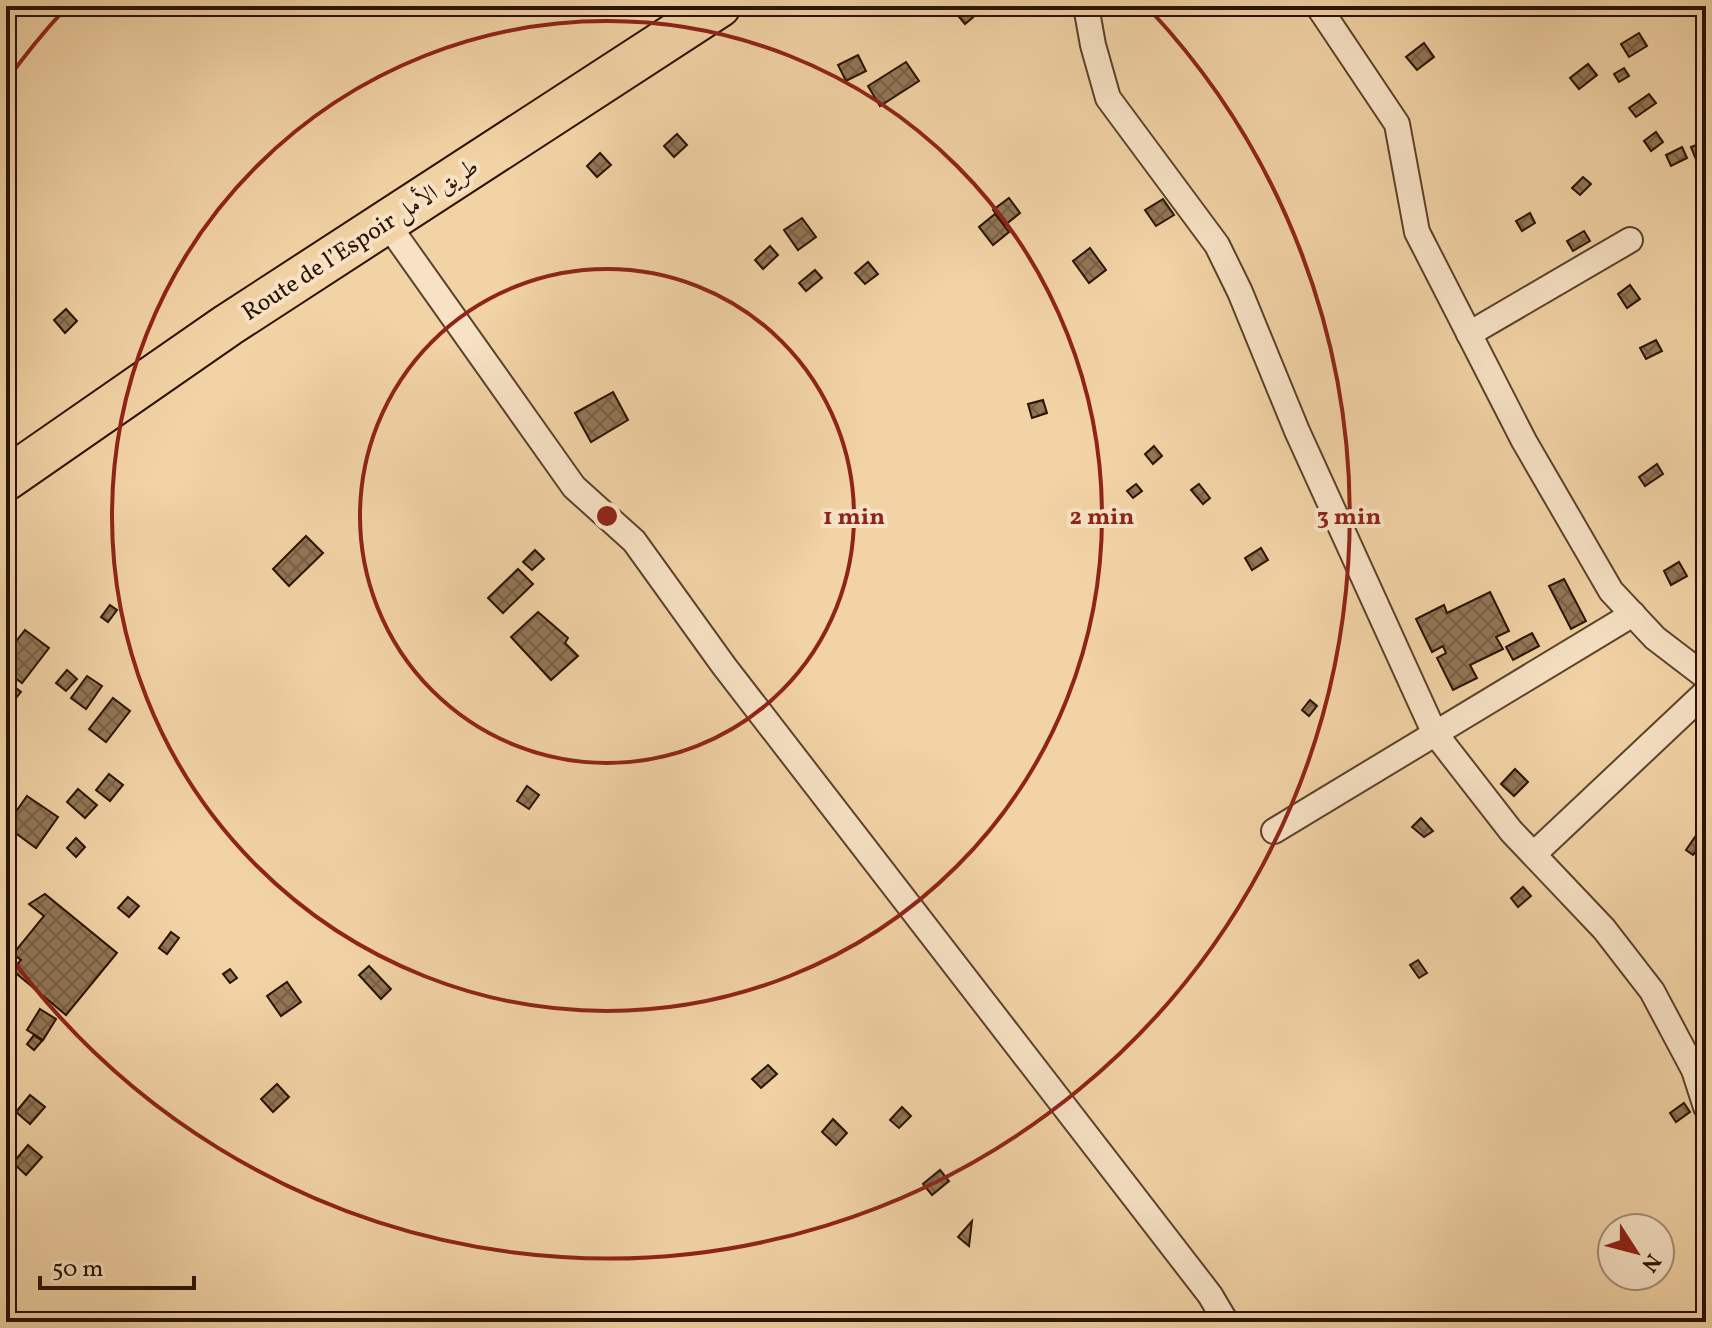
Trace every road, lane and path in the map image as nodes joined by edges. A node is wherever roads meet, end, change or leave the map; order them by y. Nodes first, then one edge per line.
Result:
1 (719, 6) edge
2 (1086, 6) edge
3 (1318, 6) edge
4 (386, 222) junction
5 (1630, 240) dead end
6 (1469, 334) junction
7 (6, 479) edge
8 (1633, 614) junction
9 (1706, 677) edge
10 (1706, 692) edge
11 (1434, 732) junction
12 (1274, 831) dead end
13 (1534, 854) junction
14 (1706, 1107) edge
15 (1226, 1322) edge

1 - 4 highway, Route de l’Espoir طريق الأمل
2 - 11 street
3 - 6 street
4 - 7 highway, Route de l’Espoir طريق الأمل
4 - 15 street
5 - 6 street
6 - 8 street
8 - 9 street
8 - 11 street
10 - 13 street
11 - 12 street
11 - 13 street
13 - 14 street

